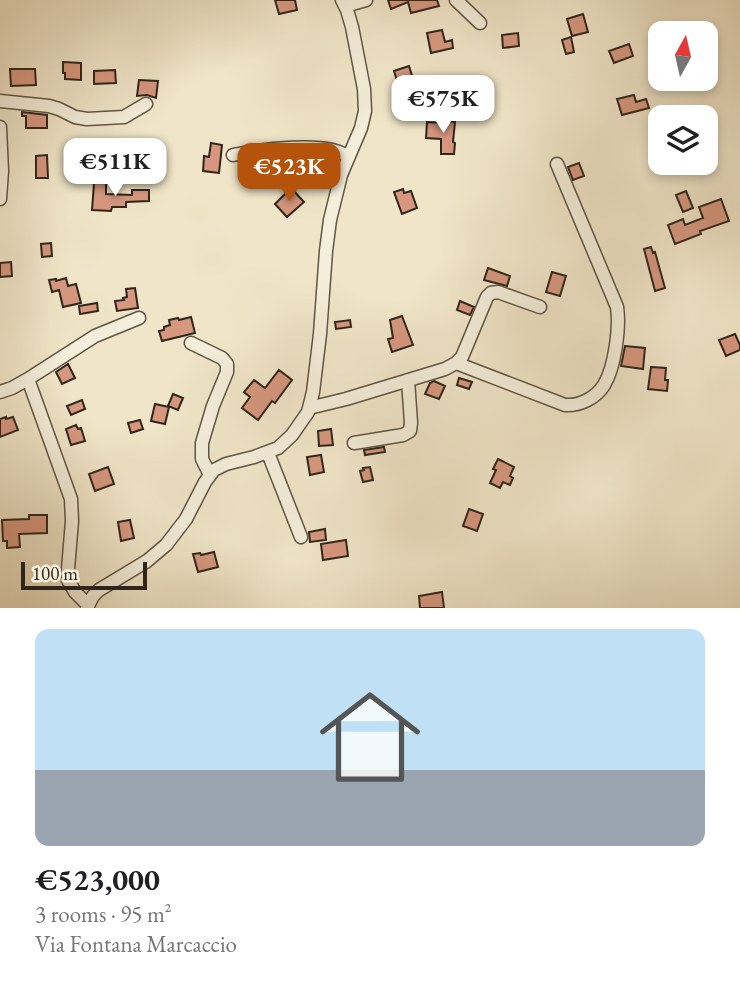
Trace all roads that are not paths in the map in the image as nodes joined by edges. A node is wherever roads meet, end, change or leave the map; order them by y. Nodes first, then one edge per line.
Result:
1 (366, 0) edge
2 (456, 0) edge
3 (344, 3) edge
4 (480, 23) dead end
5 (0, 101) edge
6 (146, 104) dead end
7 (0, 127) edge
8 (233, 155) dead end
9 (348, 157) junction
10 (556, 164) dead end
11 (0, 199) edge
12 (540, 307) dead end
13 (139, 318) dead end
14 (191, 343) dead end
15 (456, 363) junction
16 (28, 379) junction
17 (408, 380) junction
18 (0, 392) edge
19 (309, 408) junction
20 (354, 443) dead end
21 (268, 453) junction
22 (210, 475) junction
23 (301, 537) dead end
24 (88, 606) edge

1 - 3 street
2 - 4 street
3 - 9 street
5 - 6 street
7 - 11 street
8 - 9 street
9 - 19 street
10 - 15 street
12 - 15 street
13 - 16 street
14 - 22 street
15 - 17 street
16 - 18 street
16 - 24 street
17 - 19 street
17 - 20 street
19 - 21 street
21 - 22 street
21 - 23 street
22 - 24 street

